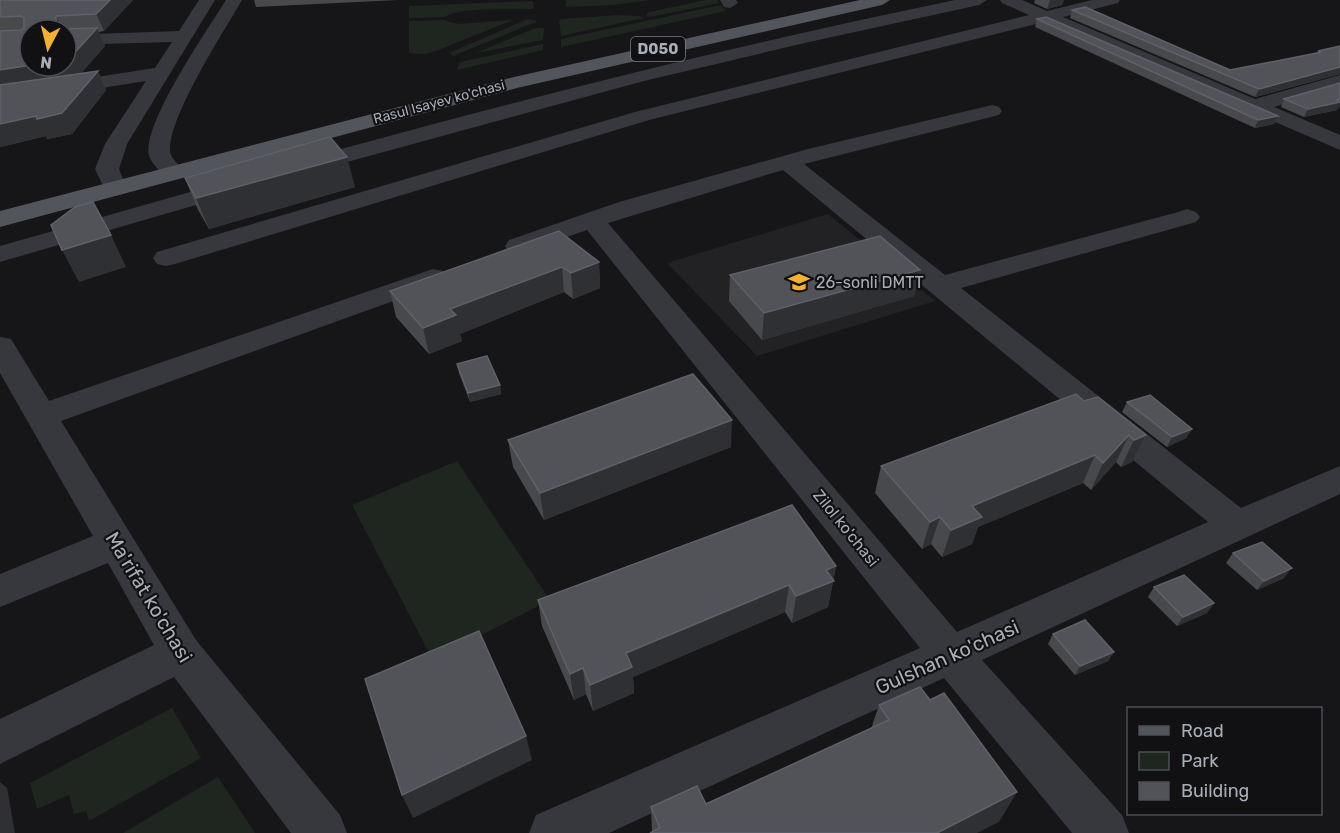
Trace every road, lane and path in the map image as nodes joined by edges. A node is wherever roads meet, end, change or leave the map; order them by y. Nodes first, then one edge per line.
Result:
1 (207, 0) edge
2 (234, 0) edge
3 (813, 0) edge
4 (979, 0) edge
5 (1008, 0) edge
6 (1112, 0) edge
7 (885, 9) edge
8 (1045, 16) junction
9 (686, 27) dead end
10 (819, 33) junction
11 (183, 36) junction
12 (78, 40) edge
13 (940, 42) junction
14 (593, 47) dead end
15 (739, 51) junction
16 (870, 60) junction
17 (507, 66) dead end
18 (192, 68) junction
19 (663, 70) junction
20 (160, 72) junction
21 (790, 80) junction
22 (1340, 81) edge
23 (597, 86) junction
24 (416, 88) dead end
25 (0, 98) edge
26 (709, 99) junction
27 (1254, 106) junction
28 (513, 108) junction
29 (992, 111) dead end
30 (642, 116) junction
31 (243, 133) dead end
32 (556, 141) junction
33 (1340, 143) edge
34 (450, 148) junction
35 (787, 162) junction
36 (130, 166) junction
37 (174, 173) junction
38 (283, 173) edge
39 (360, 175) junction
40 (260, 179) edge
41 (1187, 217) dead end
42 (0, 219) edge
43 (592, 220) junction
44 (194, 224) junction
45 (0, 254) edge
46 (491, 256) edge
47 (166, 258) dead end
48 (458, 268) edge
49 (939, 285) junction
50 (0, 346) edge
51 (42, 416) junction
52 (1340, 479) edge
53 (1238, 526) junction
54 (116, 543) junction
55 (0, 591) edge
56 (181, 653) junction
57 (951, 655) junction
58 (0, 742) edge
59 (322, 833) edge
60 (554, 833) edge
61 (1104, 833) edge

1 - 11 street
2 - 18 street
3 - 9 main road, D050
4 - 7 street
5 - 8 street
6 - 8 street
7 - 10 street
7 - 13 street
7 - 37 main road, Rasul Isayev ko'chasi / D050
8 - 13 street
8 - 27 street
10 - 15 street
10 - 16 street
11 - 12 street
11 - 20 street
13 - 16 street
14 - 17 main road, Rasul Isayev ko'chasi
15 - 19 street
15 - 21 street
16 - 21 street
18 - 20 street
18 - 36 street
19 - 23 street
19 - 26 street
20 - 25 street
20 - 36 street
21 - 26 street
22 - 27 street
23 - 28 street
23 - 30 street
24 - 31 main road, Rasul Isayev ko'chasi
26 - 30 street
27 - 33 street
28 - 32 street
28 - 34 street
29 - 35 street
30 - 32 street
32 - 34 street
34 - 39 street
34 - 39 street
35 - 43 street
35 - 49 street
36 - 37 main road, Rasul Isayev ko'chasi / D050
36 - 37 street
36 - 42 main road, Rasul Isayev ko'chasi / D050
38 - 39 street
39 - 44 street
40 - 44 street
41 - 49 street
43 - 46 street
43 - 57 street, Zilol ko'chasi
44 - 45 street
44 - 47 street
48 - 51 street
49 - 53 street
50 - 51 street, Ma'rifat ko'chasi
51 - 54 street, Ma'rifat ko'chasi
52 - 53 street, Gulshan ko'chasi
53 - 57 street, Gulshan ko'chasi
54 - 55 street
54 - 56 street, Ma'rifat ko'chasi
56 - 58 street
56 - 59 street, Ma'rifat ko'chasi
57 - 60 street, Gulshan ko'chasi
57 - 61 street, Zilol ko'chasi

